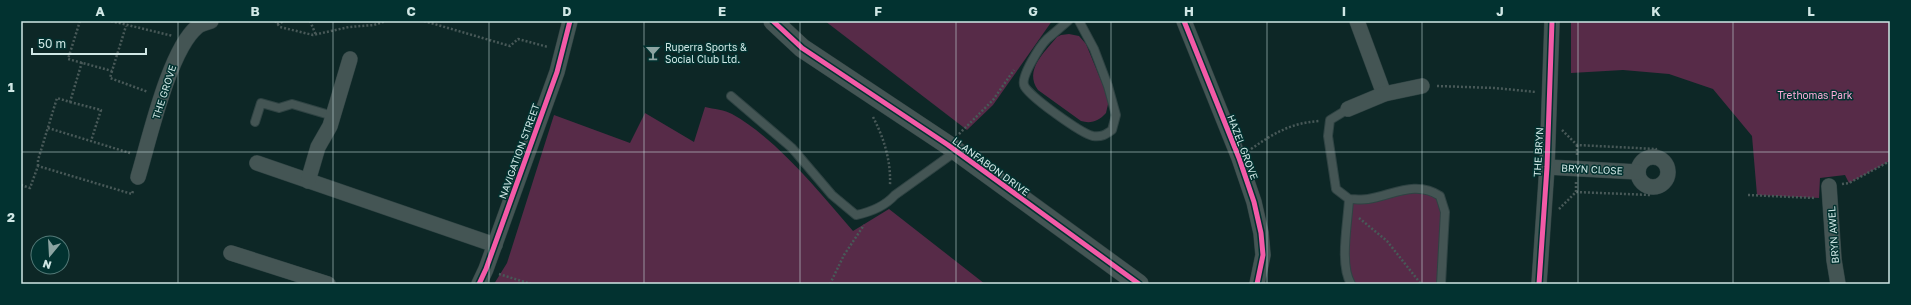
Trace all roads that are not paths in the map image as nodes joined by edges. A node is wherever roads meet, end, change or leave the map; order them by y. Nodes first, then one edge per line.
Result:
1 (211, 21) edge
2 (570, 21) edge
3 (773, 21) edge
4 (1068, 21) edge
5 (1079, 21) edge
6 (1184, 21) edge
7 (1357, 21) edge
8 (1552, 21) edge
9 (350, 59) dead end
10 (1422, 86) road end
11 (1384, 94) junction
12 (731, 96) dead end
13 (1348, 109) joint
14 (333, 116) junction
15 (255, 122) dead end
16 (951, 149) junction
17 (257, 163) dead end
18 (1547, 167) junction
19 (1638, 172) junction
20 (138, 177) road end
21 (308, 181) junction
22 (1829, 186) road end
23 (1349, 200) junction
24 (495, 245) junction
25 (231, 253) dead end
26 (328, 284) edge
27 (479, 284) edge
28 (1139, 284) edge
29 (1257, 284) edge
30 (1351, 284) edge
31 (1441, 284) edge
32 (1539, 284) edge
33 (1838, 284) edge

1 - 20 street, THE GROVE
2 - 24 street, NAVIGATION STREET
3 - 16 street, LLANFABON DRIVE
4 - 5 lane
6 - 29 street, HAZEL GROVE
7 - 11 street
8 - 18 street, THE BRYN
9 - 14 street
10 - 11 street
11 - 13 street
12 - 16 lane
13 - 23 lane
14 - 15 lane
14 - 21 street
16 - 28 street, LLANFABON DRIVE
17 - 21 street
18 - 19 street, BRYN CLOSE
18 - 32 street, THE BRYN
19 - 19 street, BRYN CLOSE
21 - 24 street
22 - 33 street, BRYN AWEL
23 - 30 lane
23 - 31 lane
24 - 27 street, NAVIGATION STREET
25 - 26 street

